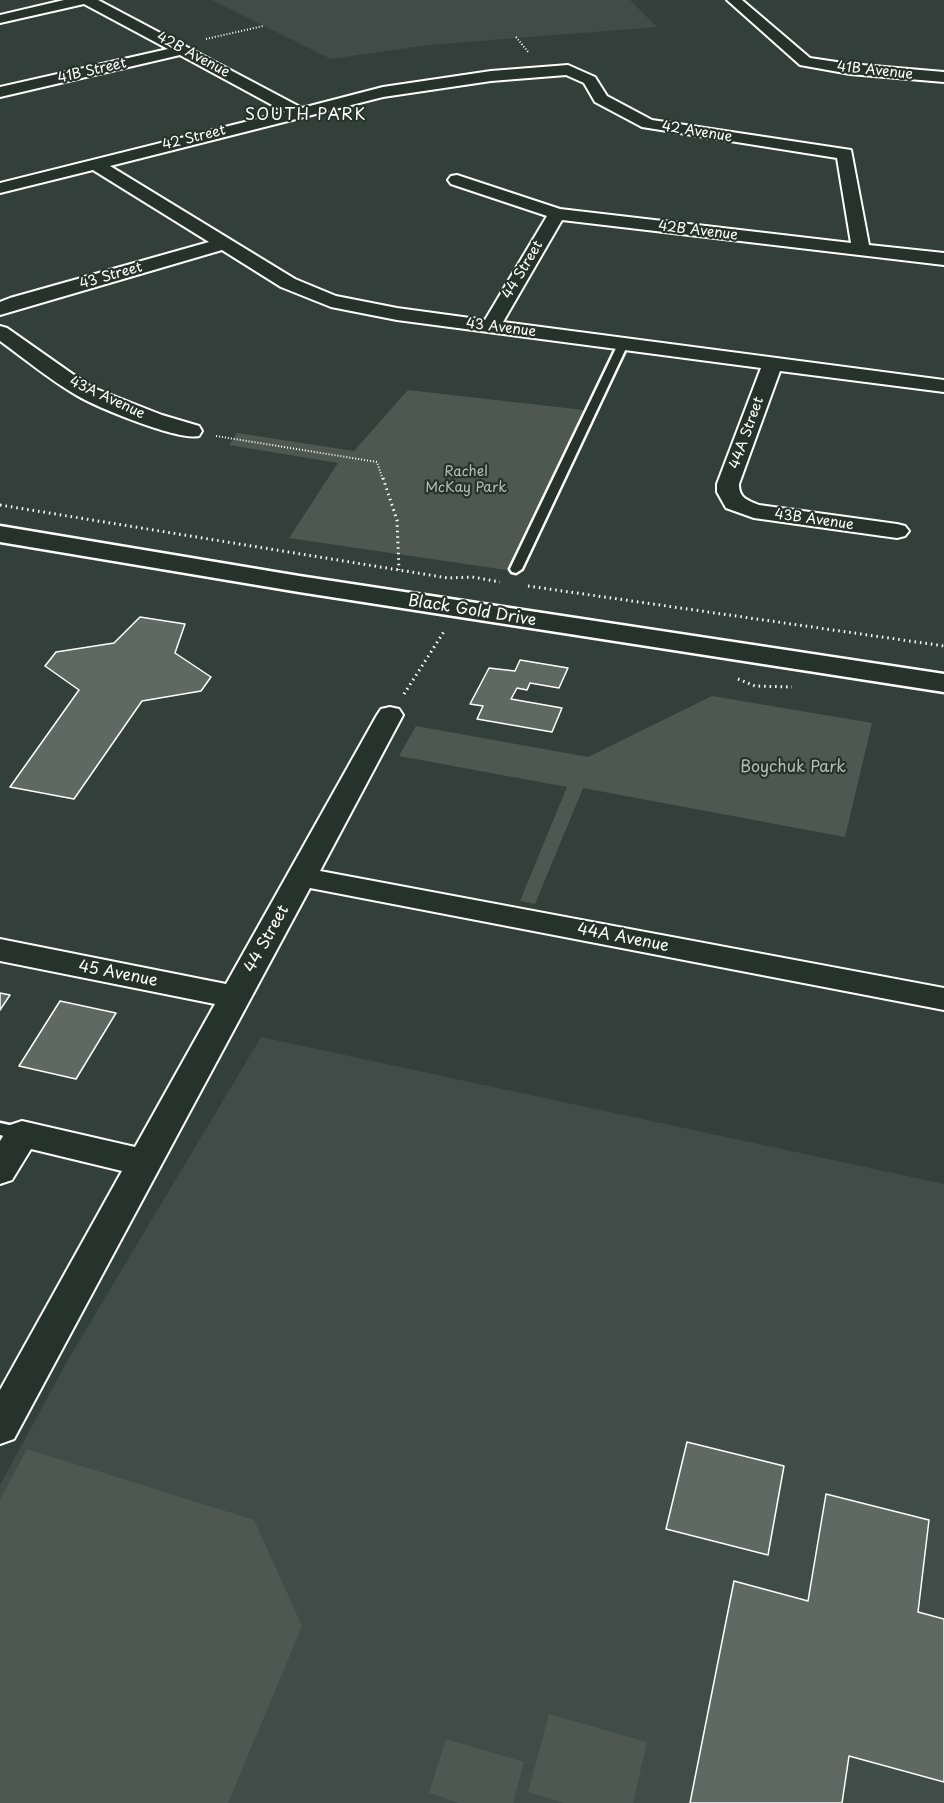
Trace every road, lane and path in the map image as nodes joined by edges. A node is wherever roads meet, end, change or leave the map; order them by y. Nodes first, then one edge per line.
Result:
1 (82, 0) edge
2 (87, 0) edge
3 (734, 0) edge
4 (0, 19) edge
5 (263, 26) dead end
6 (180, 48) junction
7 (568, 70) joint
8 (944, 77) edge
9 (0, 92) edge
10 (298, 112) junction
11 (94, 163) junction
12 (458, 180) dead end
13 (0, 188) edge
14 (557, 214) junction
15 (223, 244) junction
16 (861, 250) junction
17 (944, 259) edge
18 (0, 309) edge
19 (490, 327) junction
20 (0, 332) edge
21 (623, 344) junction
22 (773, 363) junction
23 (944, 386) edge
24 (191, 431) joint
25 (734, 503) joint
26 (0, 505) edge
27 (897, 531) dead end
28 (0, 534) edge
29 (516, 569) dead end
30 (399, 570) junction
31 (472, 577) junction
32 (510, 584) dead end
33 (521, 585) dead end
34 (456, 608) junction
35 (944, 646) edge
36 (944, 683) edge
37 (390, 715) joint
38 (301, 877) junction
39 (0, 950) edge
40 (236, 997) junction
41 (944, 999) edge
42 (11, 1132) edge
43 (145, 1163) junction
44 (0, 1170) edge
45 (0, 1427) edge

1 - 4 street
2 - 6 street, 42B Avenue
3 - 8 street, 41B Avenue
5 - 6 path
6 - 9 street, 41B Street
6 - 10 street, 42B Avenue
7 - 10 street, 42 Street
7 - 16 street, 42 Avenue
10 - 11 street, 42 Street
11 - 13 street, 42 Street
11 - 15 street, 43 Avenue
12 - 14 street, 42B Avenue
14 - 16 street, 42B Avenue
14 - 19 street, 44 Street
15 - 18 street, 43 Street
15 - 19 street, 43 Avenue
16 - 17 street, 42B Avenue
19 - 21 street, 43 Avenue
20 - 24 street, 43A Avenue
21 - 22 street, 43 Avenue
21 - 29 lane
22 - 23 street, 43 Avenue
22 - 25 street, 44A Street
24 - 30 path
25 - 27 street, 43B Avenue
26 - 30 path
28 - 34 main road, Black Gold Drive
30 - 31 path
31 - 32 path
31 - 34 path
33 - 35 path
34 - 36 main road, Black Gold Drive
34 - 37 path
37 - 38 street, 44 Street
38 - 40 street, 44 Street
38 - 41 street, 44A Avenue
39 - 40 street, 45 Avenue
40 - 43 street, 44 Street
42 - 43 street
42 - 44 street
43 - 45 street, 44 Street

